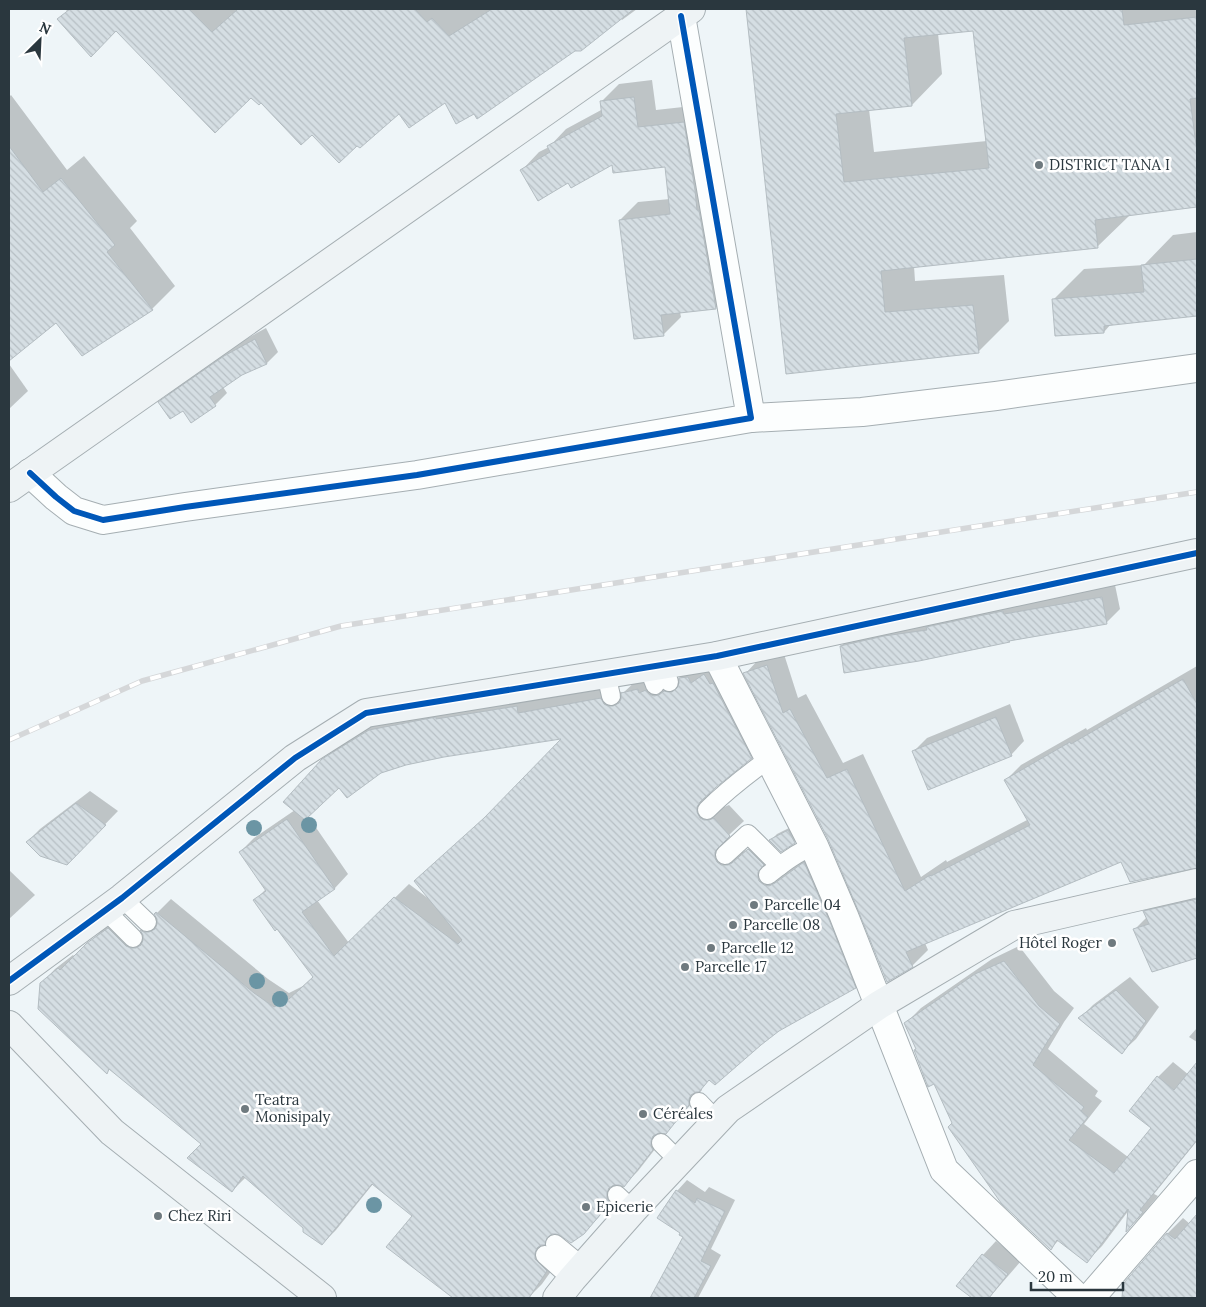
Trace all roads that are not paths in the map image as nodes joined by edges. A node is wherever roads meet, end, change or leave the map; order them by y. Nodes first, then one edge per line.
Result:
1 (686, 13) edge
2 (1197, 368) edge
3 (751, 418) junction
4 (19, 481) edge
5 (1197, 553) edge
6 (717, 656) junction
7 (770, 758) junction
8 (707, 810) dead end
9 (814, 846) junction
10 (725, 855) dead end
11 (1197, 883) edge
12 (114, 904) junction
13 (147, 922) dead end
14 (133, 938) dead end
15 (9, 980) edge
16 (879, 1005) junction
17 (9, 1025) edge
18 (1197, 1174) edge
19 (550, 1249) dead end
20 (570, 1281) edge
21 (322, 1298) edge
22 (1078, 1298) edge
23 (1090, 1298) edge

1 - 3 street
1 - 4 street
2 - 3 street
3 - 4 street
5 - 6 street
6 - 7 street
6 - 12 street
7 - 8 lane
7 - 9 street
9 - 10 lane
9 - 16 street
11 - 16 street
12 - 13 lane
12 - 14 lane
12 - 15 street
16 - 20 street
16 - 22 street
17 - 21 street
18 - 23 street
19 - 20 lane

